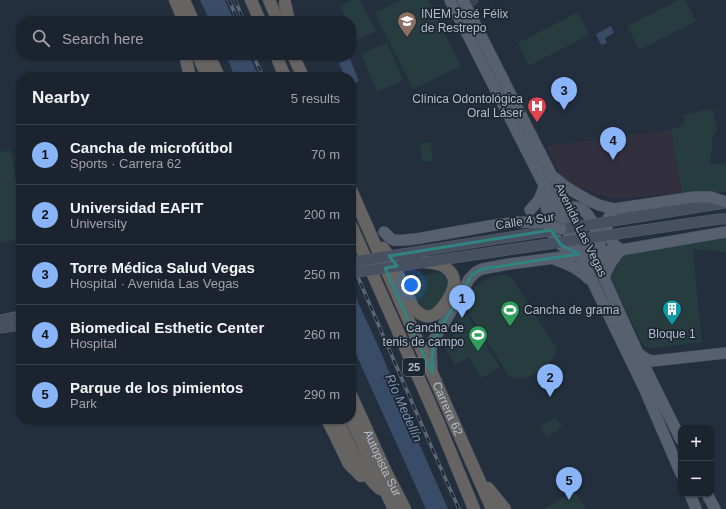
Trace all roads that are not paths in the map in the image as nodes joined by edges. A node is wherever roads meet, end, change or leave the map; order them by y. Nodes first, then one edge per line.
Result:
1 (174, 0) edge
2 (184, 0) edge
3 (251, 0) edge
4 (269, 0) edge
5 (450, 0) edge
6 (469, 0) edge
7 (285, 3) dead end
8 (177, 16) edge
9 (182, 16) edge
10 (191, 16) edge
11 (258, 16) edge
12 (276, 16) edge
13 (288, 16) edge
14 (186, 60) edge
15 (200, 60) edge
16 (211, 60) edge
17 (278, 60) edge
18 (297, 60) edge
19 (189, 72) edge
20 (205, 72) edge
21 (217, 72) edge
22 (283, 72) edge
23 (301, 72) edge
24 (551, 175) junction
25 (545, 186) junction
26 (356, 201) edge
27 (726, 202) edge
28 (567, 207) junction
29 (549, 209) junction
30 (614, 209) junction
31 (724, 218) edge
32 (561, 229) junction
33 (369, 231) junction
34 (384, 232) dead end
35 (726, 232) edge
36 (356, 237) edge
37 (621, 250) junction
38 (597, 252) junction
39 (579, 254) junction
40 (551, 259) junction
41 (356, 261) edge
42 (425, 262) junction
43 (356, 272) edge
44 (604, 278) junction
45 (593, 283) junction
46 (16, 317) edge
47 (0, 320) edge
48 (16, 326) edge
49 (0, 328) edge
50 (638, 353) junction
51 (726, 353) edge
52 (432, 373) junction
53 (356, 406) edge
54 (329, 424) edge
55 (339, 424) edge
56 (353, 424) edge
57 (678, 434) edge
58 (678, 467) edge
59 (477, 474) junction
60 (374, 484) junction
61 (388, 497) junction
62 (691, 497) edge
63 (709, 497) edge
64 (394, 509) edge
65 (405, 509) edge
66 (474, 509) edge
67 (492, 509) edge
68 (505, 509) edge
69 (696, 509) edge
70 (714, 509) edge

1 - 8 highway
1 - 9 highway
2 - 10 highway
3 - 11 highway
4 - 12 highway
5 - 25 main road, Avenida Las Vegas
6 - 24 main road, Avenida Las Vegas
7 - 13 highway
14 - 19 highway
15 - 20 highway
16 - 21 highway
17 - 22 highway
18 - 23 highway
24 - 28 main road, Avenida Las Vegas
24 - 30 main road
25 - 29 main road, Avenida Las Vegas
25 - 29 main road
26 - 33 highway, Carrera 62 / 25
27 - 30 main road
27 - 32 main road, Calle 4 Sur, bridge
28 - 29 main road
28 - 38 main road, Avenida Las Vegas
29 - 39 main road, Avenida Las Vegas
30 - 37 main road
31 - 42 main road, bridge
32 - 34 main road, bridge
32 - 41 main road, Calle 4 Sur, bridge
33 - 42 highway
33 - 52 highway, Carrera 62 / 25
35 - 37 main road
36 - 66 highway, Carrera 62 / 25
37 - 38 main road
37 - 44 main road
38 - 39 main road
38 - 44 main road, Avenida Las Vegas
39 - 40 main road
39 - 45 main road, Avenida Las Vegas
40 - 45 main road
40 - 52 main road
42 - 43 main road, bridge
44 - 50 main road, Avenida Las Vegas
45 - 58 main road, Avenida Las Vegas
46 - 47 main road
48 - 49 main road
50 - 51 main road
50 - 57 main road, Avenida Las Vegas
52 - 59 highway, Carrera 62 / 25
53 - 65 highway, Autopista Sur
54 - 60 highway
55 - 60 highway
56 - 61 highway, Autopista Sur
59 - 67 highway, 25
59 - 68 highway
60 - 61 highway
61 - 64 highway, Autopista Sur
62 - 69 main road
63 - 70 main road

